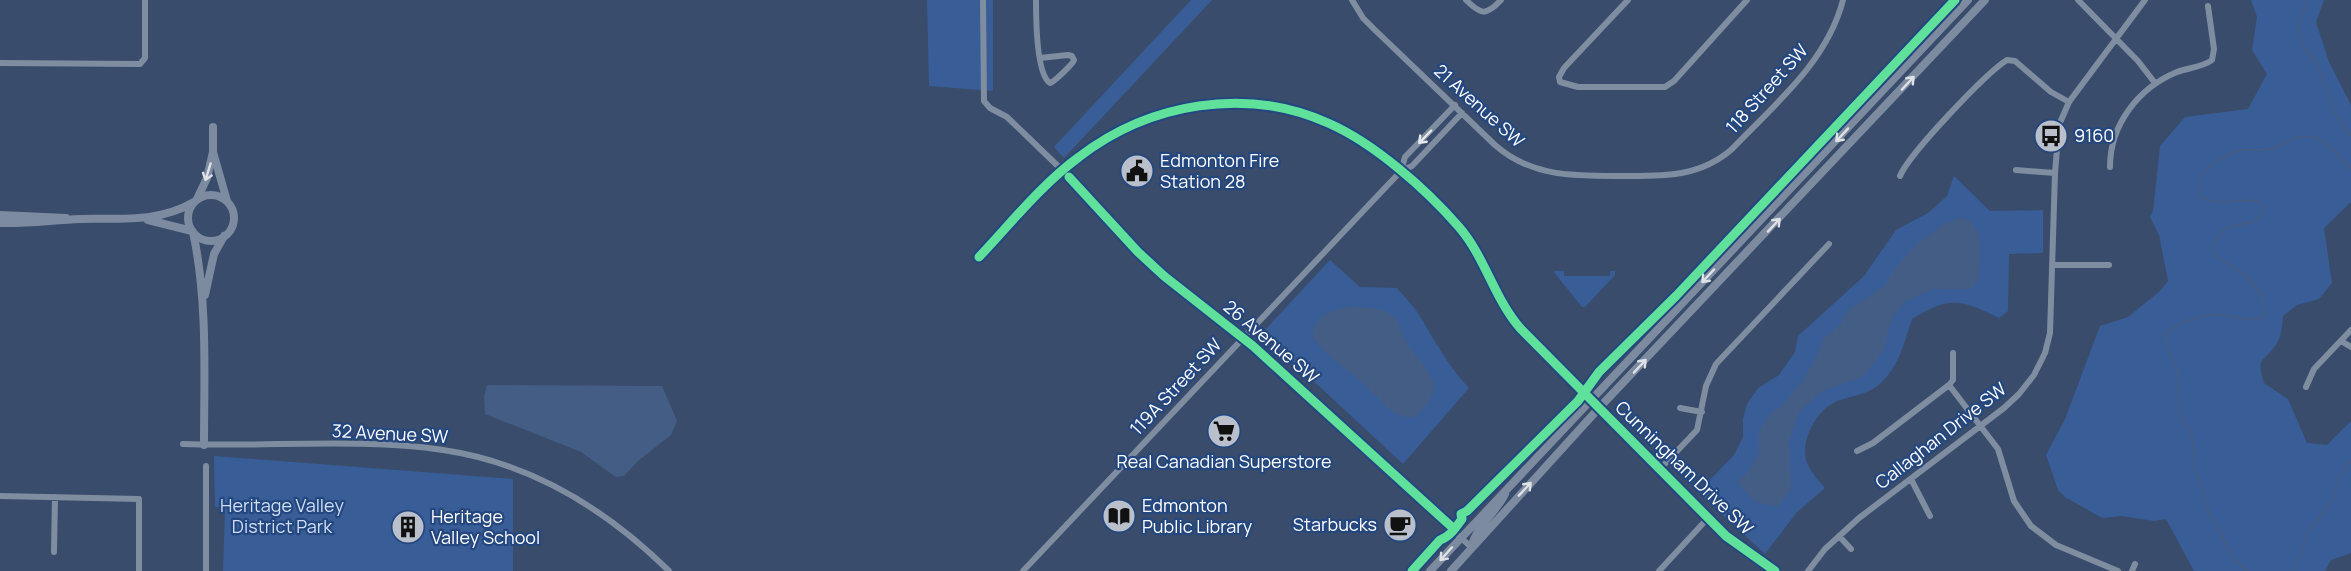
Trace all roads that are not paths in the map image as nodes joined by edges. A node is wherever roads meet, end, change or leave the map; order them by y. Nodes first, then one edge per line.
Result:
1 (145, 0) edge
2 (983, 0) edge
3 (1036, 0) edge
4 (1352, 0) edge
5 (1466, 0) edge
6 (1501, 0) edge
7 (1628, 0) edge
8 (1747, 0) edge
9 (1843, 0) edge
10 (1968, 0) edge
11 (1985, 0) edge
12 (2078, 0) edge
13 (2145, 0) edge
14 (2208, 6) dead end
15 (2115, 39) junction
16 (1040, 58) junction
17 (0, 63) edge
18 (2155, 83) junction
19 (2069, 102) junction
20 (1455, 105) junction
21 (1462, 112) junction
22 (213, 126) dead end
23 (213, 153) junction
24 (2110, 167) dead end
25 (1062, 170) junction
26 (2016, 170) dead end
27 (1401, 171) junction
28 (2055, 173) junction
29 (1687, 174) joint
30 (1900, 176) dead end
31 (195, 201) junction
32 (227, 201) junction
33 (0, 215) edge
34 (77, 219) junction
35 (144, 219) junction
36 (4, 223) edge
37 (0, 232) edge
38 (193, 232) junction
39 (225, 235) junction
40 (1829, 244) dead end
41 (979, 257) dead end
42 (2053, 265) junction
43 (2109, 265) dead end
44 (204, 302) junction
45 (2351, 330) edge
46 (1243, 338) junction
47 (2341, 341) junction
48 (2351, 347) edge
49 (1953, 353) dead end
50 (1950, 386) junction
51 (2306, 387) dead end
52 (1591, 400) junction
53 (1599, 408) junction
54 (1680, 408) dead end
55 (1702, 412) junction
56 (1981, 426) junction
57 (183, 444) dead end
58 (204, 445) junction
59 (1857, 451) dead end
60 (206, 466) dead end
61 (1660, 469) junction
62 (1911, 479) junction
63 (1508, 487) junction
64 (0, 496) edge
65 (55, 497) junction
66 (1930, 516) dead end
67 (1708, 518) junction
68 (1839, 536) junction
69 (1461, 537) junction
70 (1472, 548) junction
71 (1851, 549) dead end
72 (54, 552) dead end
73 (139, 571) edge
74 (206, 571) edge
75 (669, 571) edge
76 (1023, 571) edge
77 (1431, 571) edge
78 (1451, 571) edge
79 (1659, 571) edge
80 (1775, 571) edge
81 (1808, 571) edge
82 (2118, 571) edge

1 - 17 street
2 - 25 street, 26 Avenue SW
3 - 16 street
4 - 20 street, 21 Avenue SW
5 - 6 street
7 - 8 street
9 - 29 street, 118 Street SW
10 -> 52 main road
53 -> 11 main road
12 - 15 street
13 - 15 street, Callaghan Drive SW
14 - 18 street
15 - 18 street
15 - 19 street, Callaghan Drive SW
16 - 16 street
18 - 24 street
19 - 28 street, Callaghan Drive SW
19 - 30 street
20 - 21 street, 21 Avenue SW
20 -> 27 street, 119A Street SW
21 - 27 street, 119A Street SW
21 - 29 street, 21 Avenue SW
22 - 23 main road
23 -> 31 main road
23 - 32 main road
25 - 27 street, Cunningham Drive SW
25 - 41 street, Cunningham Drive SW
25 - 46 street, 26 Avenue SW
26 - 28 street
27 - 46 street, 119A Street SW
27 - 52 street, Cunningham Drive SW
28 - 42 street, Callaghan Drive SW
31 - 32 main road
31 - 35 main road
31 - 38 main road
32 - 39 main road
33 - 34 main road
34 - 35 main road
34 - 36 main road
35 - 38 main road
36 - 37 main road
38 - 39 main road
38 - 44 main road
39 - 44 main road
40 - 55 street
42 - 43 street
42 - 56 street, Callaghan Drive SW
44 - 58 main road
45 - 47 street
46 - 69 street, 26 Avenue SW
46 - 76 street, 119A Street SW
47 - 48 street
47 - 51 street
49 - 50 street
50 - 56 street
50 - 59 street
52 - 53 street, Cunningham Drive SW
52 - 63 main road
53 - 61 street, Cunningham Drive SW
70 -> 53 main road
54 - 55 street
55 - 61 street
56 - 62 street, Callaghan Drive SW
56 - 82 street
57 - 58 street, 32 Avenue SW
58 - 75 street, 32 Avenue SW
60 - 74 street
61 - 67 street, Cunningham Drive SW
62 - 66 street
62 - 68 street, Callaghan Drive SW
63 - 69 main road
63 - 70 main road
64 - 65 street
65 - 72 street
65 - 73 street
67 - 79 street
67 - 80 street, Cunningham Drive SW
68 - 71 street
68 - 81 street, Callaghan Drive SW
69 - 70 street, 26 Avenue SW
69 -> 77 main road
70 - 78 main road

